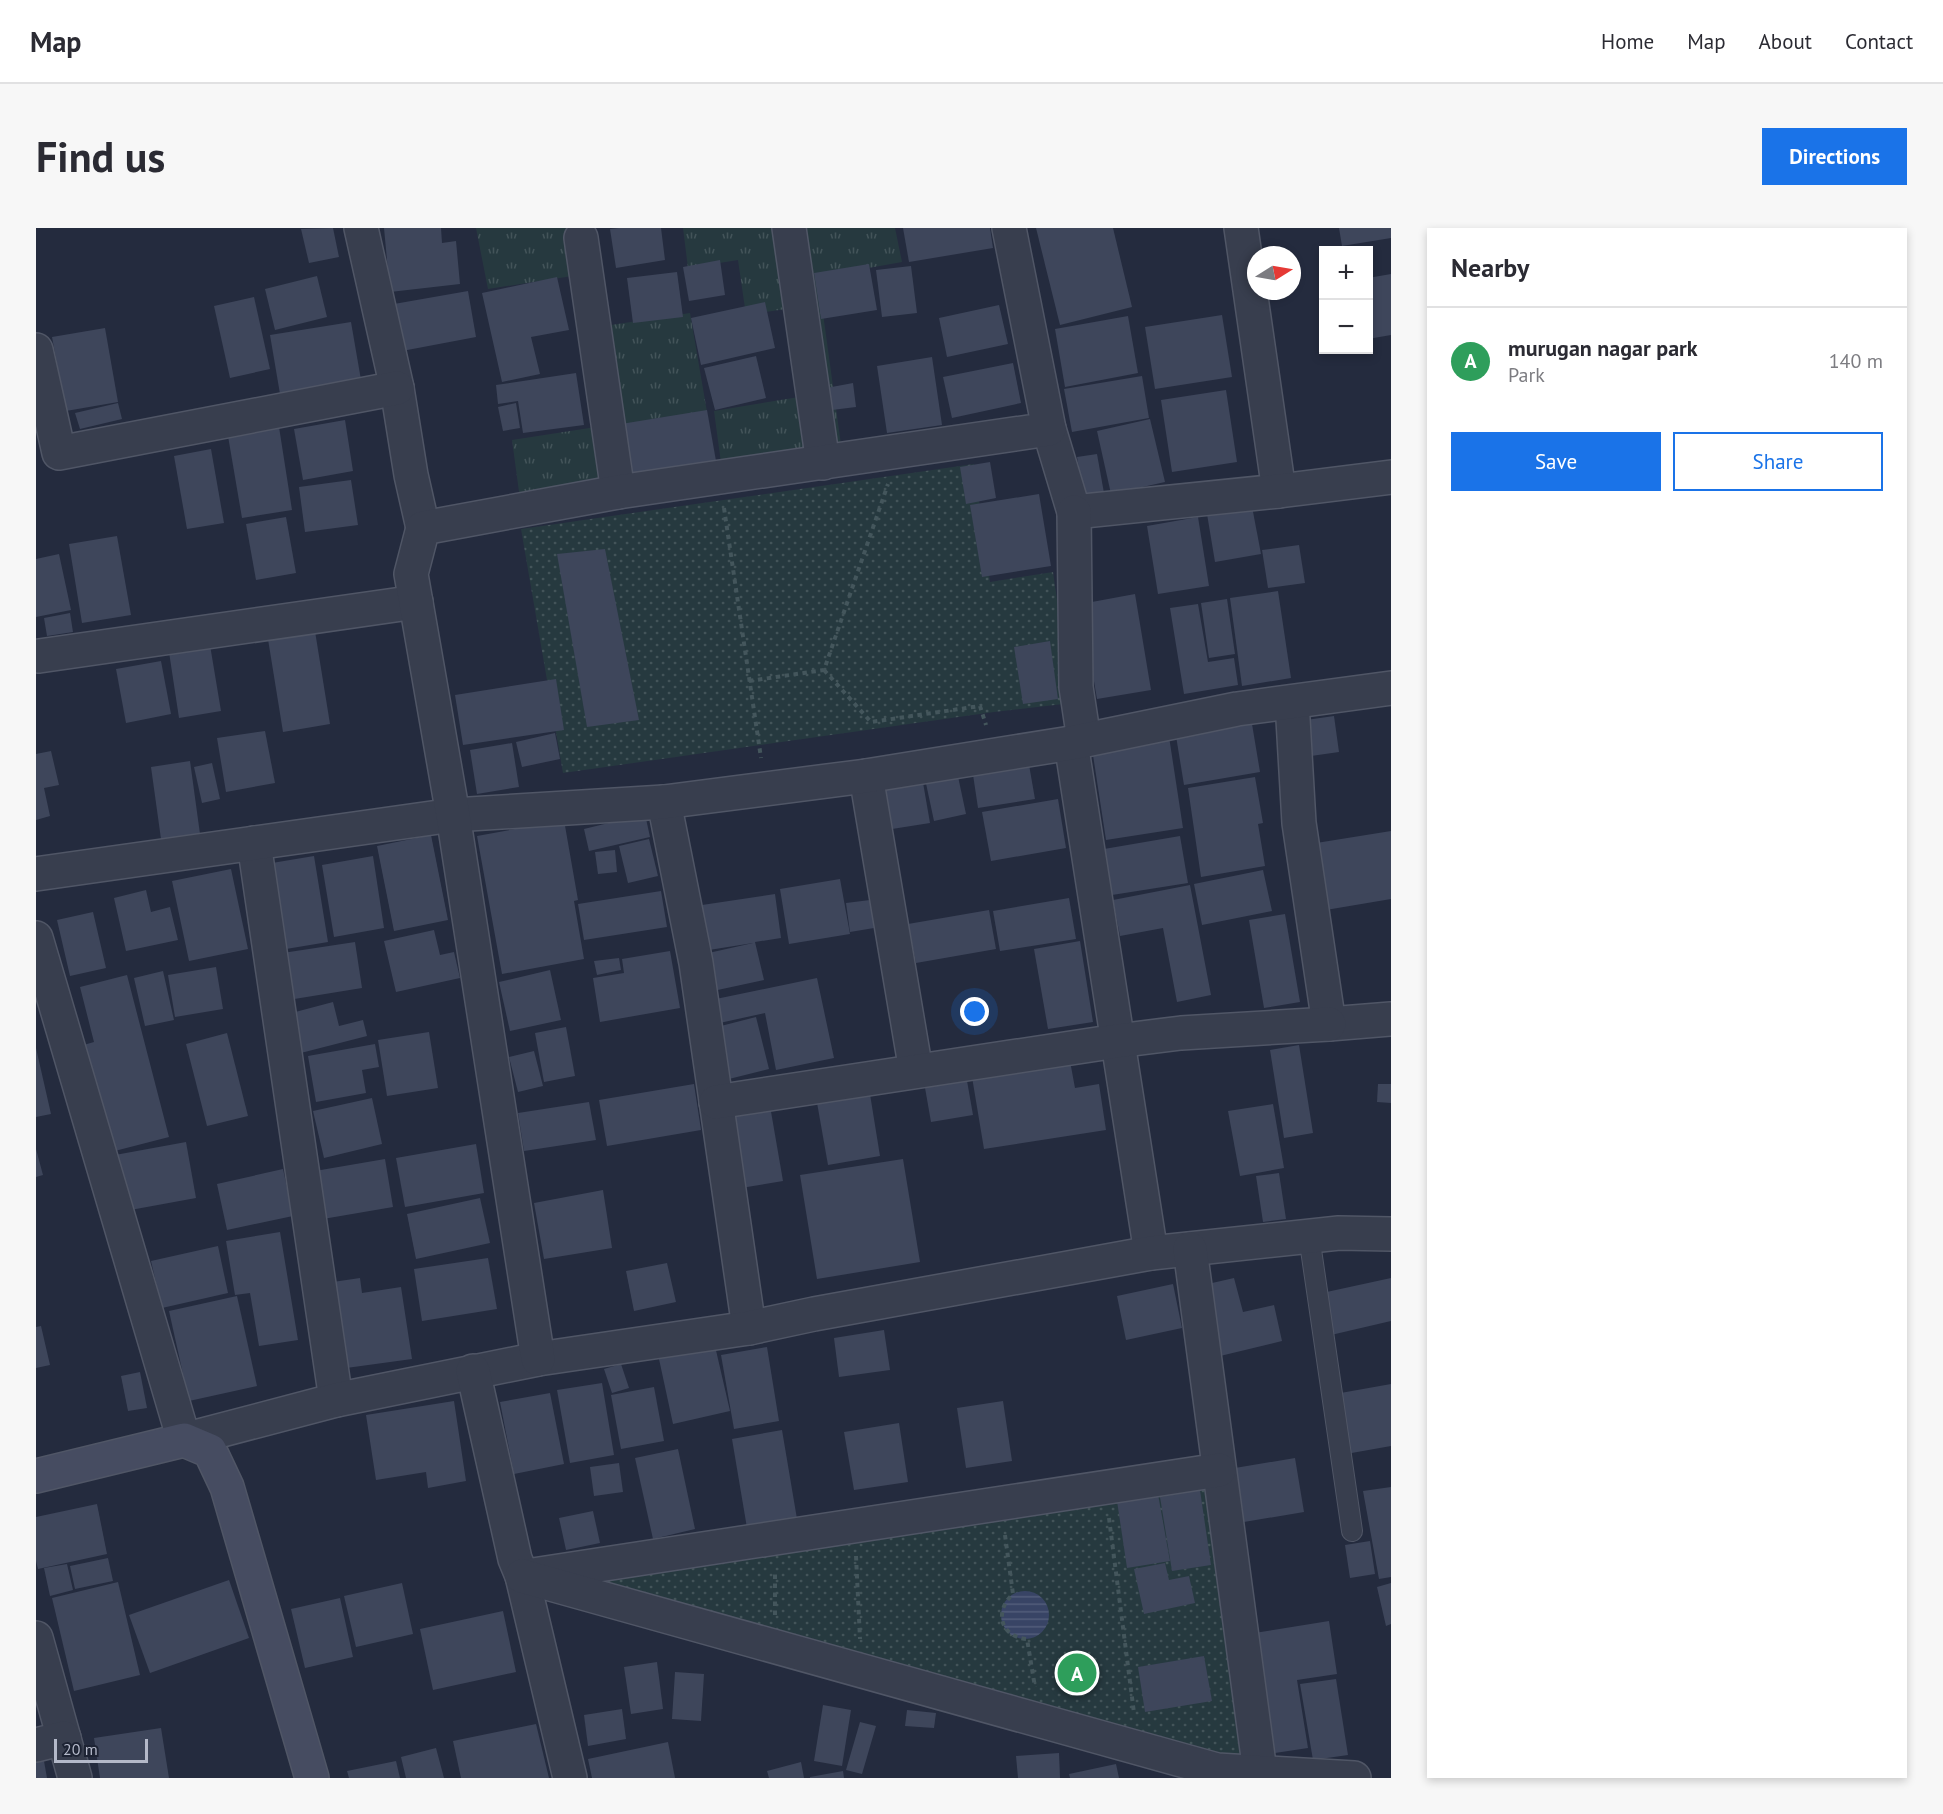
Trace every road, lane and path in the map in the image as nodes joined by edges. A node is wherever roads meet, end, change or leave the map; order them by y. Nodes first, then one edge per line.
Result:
1 (361, 228) edge
2 (789, 228) edge
3 (1009, 228) edge
4 (1240, 228) edge
5 (581, 238) dead end
6 (36, 350) edge
7 (397, 388) junction
8 (1049, 429) junction
9 (899, 451) junction
10 (823, 463) junction
11 (719, 477) junction
12 (1391, 477) edge
13 (1279, 491) junction
14 (618, 492) junction
15 (1074, 512) junction
16 (423, 528) junction
17 (416, 602) junction
18 (39, 656) dead end
19 (824, 670) junction
20 (749, 681) junction
21 (1391, 688) edge
22 (1292, 702) junction
23 (1078, 741) junction
24 (996, 755) junction
25 (866, 776) junction
26 (766, 789) junction
27 (664, 802) junction
28 (453, 815) junction
29 (254, 843) junction
30 (36, 874) edge
31 (36, 938) edge
32 (1391, 1019) edge
33 (1329, 1024) junction
34 (1117, 1041) junction
35 (916, 1071) junction
36 (716, 1102) junction
37 (1391, 1234) edge
38 (1309, 1236) junction
39 (1190, 1249) junction
40 (1151, 1253) junction
41 (748, 1328) junction
42 (538, 1359) junction
43 (473, 1371) junction
44 (336, 1400) junction
45 (184, 1440) junction
46 (1219, 1470) junction
47 (36, 1476) edge
48 (1109, 1518) dead end
49 (1352, 1531) dead end
50 (1005, 1534) dead end
51 (867, 1555) dead end
52 (765, 1569) dead end
53 (522, 1576) junction
54 (764, 1615) dead end
55 (36, 1638) edge
56 (850, 1639) dead end
57 (1025, 1687) dead end
58 (1135, 1722) dead end
59 (50, 1742) edge
60 (1260, 1772) junction
61 (75, 1778) edge
62 (312, 1778) edge
63 (570, 1778) edge
64 (1225, 1778) edge
65 (1354, 1778) edge

1 - 7 street
2 - 10 street
3 - 8 street
4 - 13 street
5 - 14 street
6 - 7 street
7 - 16 street
8 - 9 street
8 - 15 street
9 - 10 street
9 - 19 path
10 - 11 street
11 - 14 street
11 - 20 path
12 - 13 street
13 - 15 street
14 - 16 street
15 - 23 street
16 - 17 street
17 - 18 street
17 - 28 street
19 - 20 path
19 - 24 path
20 - 26 path
21 - 22 street
22 - 23 street
22 - 33 street
23 - 24 street
23 - 34 street
24 - 25 street
25 - 26 street
25 - 35 street
26 - 27 street
27 - 28 street
27 - 36 street
28 - 29 street
28 - 42 street
29 - 30 street
29 - 44 street
31 - 45 street
32 - 33 street
33 - 34 street
34 - 35 street
34 - 40 street
35 - 36 street
36 - 41 street
37 - 38 street
38 - 39 street
38 - 49 lane
39 - 40 street
39 - 46 street
40 - 41 street
41 - 42 street
42 - 43 street
43 - 44 street
43 - 53 street
44 - 45 street
45 - 47 street
45 - 62 street
46 - 53 street
46 - 60 street
48 - 58 path
50 - 57 path
51 - 56 path
52 - 54 path
53 - 60 street
53 - 63 street
55 - 59 street
59 - 61 street
60 - 64 street
60 - 65 street

